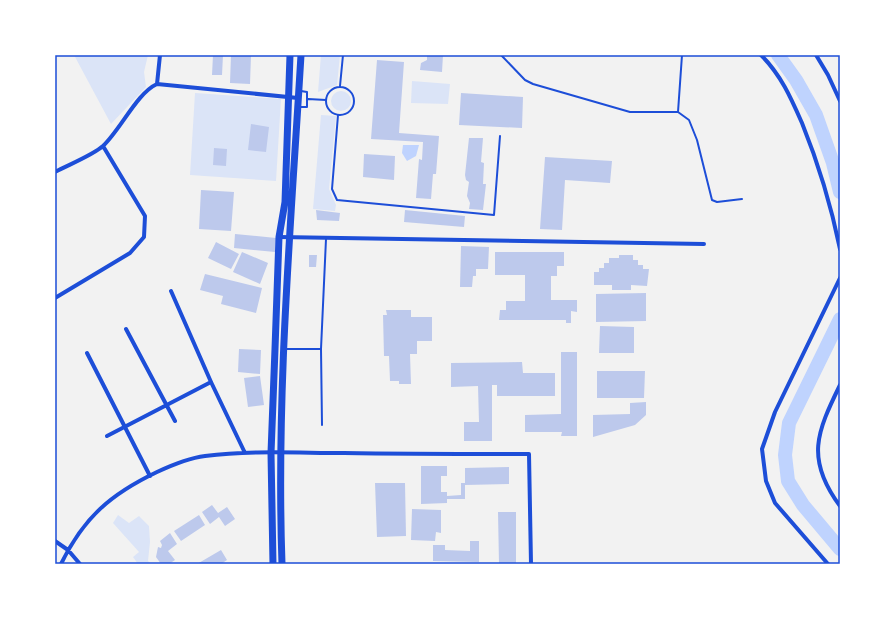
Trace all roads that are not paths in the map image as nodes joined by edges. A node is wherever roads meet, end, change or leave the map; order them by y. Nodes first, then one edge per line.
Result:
1 (160, 55) edge
2 (290, 55) edge
3 (301, 55) edge
4 (343, 55) edge
5 (501, 55) edge
6 (682, 55) edge
7 (762, 55) edge
8 (816, 55) edge
9 (157, 84) junction
10 (340, 86) junction
11 (298, 94) junction
12 (288, 98) junction
13 (308, 99) junction
14 (326, 100) junction
15 (840, 101) edge
16 (298, 107) junction
17 (678, 112) junction
18 (338, 115) junction
19 (500, 136) dead end
20 (103, 146) junction
21 (55, 172) edge
22 (742, 199) dead end
23 (279, 237) junction
24 (289, 237) junction
25 (326, 239) junction
26 (704, 244) dead end
27 (840, 249) edge
28 (840, 278) edge
29 (170, 291) dead end
30 (55, 298) edge
31 (126, 329) dead end
32 (284, 348) junction
33 (275, 349) junction
34 (322, 349) junction
35 (87, 352) dead end
36 (211, 382) junction
37 (840, 385) edge
38 (167, 406) junction
39 (175, 421) dead end
40 (322, 425) dead end
41 (125, 427) junction
42 (107, 436) dead end
43 (245, 453) junction
44 (271, 453) junction
45 (282, 453) junction
46 (150, 476) junction
47 (840, 506) edge
48 (55, 541) edge
49 (68, 550) junction
50 (61, 564) edge
51 (80, 564) edge
52 (273, 564) edge
53 (282, 564) edge
54 (531, 564) edge
55 (828, 564) edge

1 - 9 street
2 - 12 main road
3 - 11 main road
4 - 10 lane
5 - 17 lane
6 - 17 lane
7 - 27 street
8 - 15 street
9 - 12 street
9 - 20 street
10 - 14 lane
10 - 18 lane
11 - 12 street
11 - 13 lane
11 - 16 main road
12 - 23 main road
13 - 14 lane
13 - 16 lane
14 - 18 lane
16 - 24 main road
17 - 22 lane
18 - 19 lane
20 - 21 street
20 - 30 street
23 - 24 street
23 - 33 main road
24 - 25 street
24 - 32 main road
25 - 26 street
25 - 34 lane
28 - 55 street
29 - 36 street
31 - 38 street
32 - 33 lane
32 - 34 lane
32 - 45 main road
33 - 44 main road
34 - 40 lane
35 - 41 street
36 - 38 street
36 - 43 street
37 - 47 street
38 - 39 street
38 - 41 street
41 - 42 street
41 - 46 street
43 - 44 street
43 - 46 street
44 - 45 street
44 - 52 main road
45 - 53 main road
45 - 54 street
46 - 49 street
48 - 49 street
49 - 50 street
49 - 51 street

